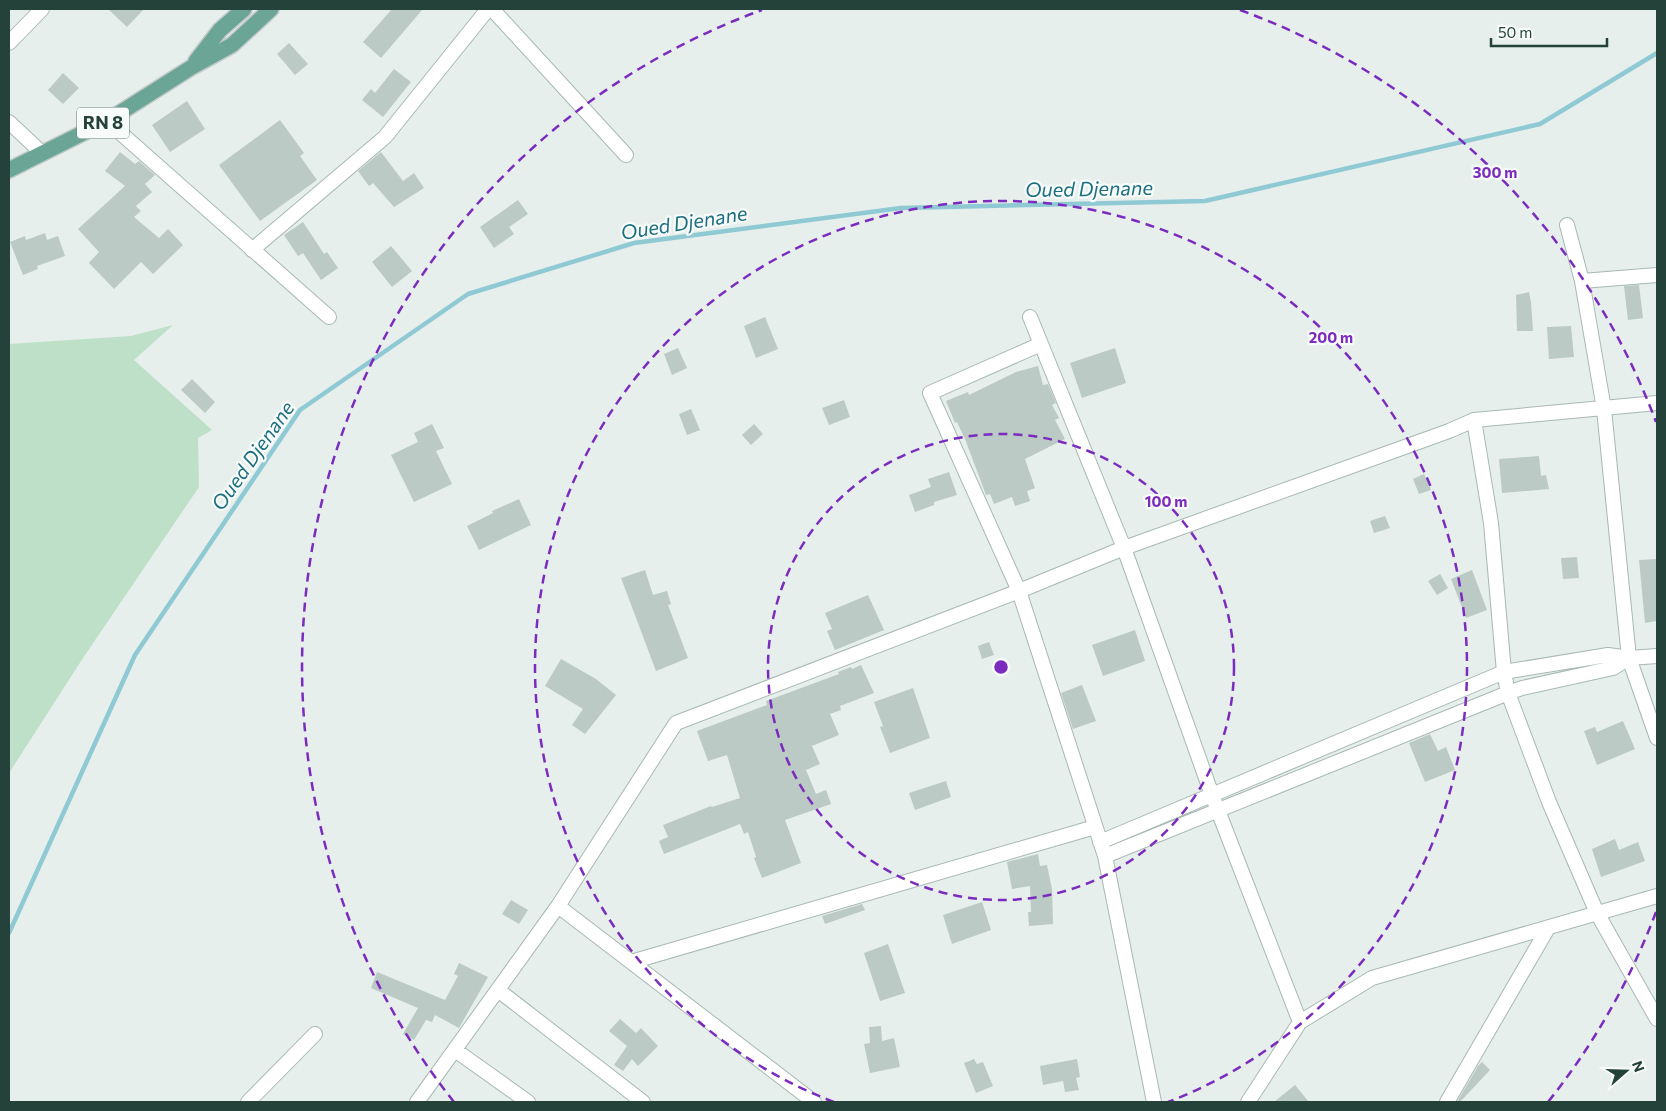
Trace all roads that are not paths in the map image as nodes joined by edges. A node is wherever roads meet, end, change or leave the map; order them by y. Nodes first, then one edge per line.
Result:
1 (42, 9) edge
2 (244, 9) edge
3 (271, 9) edge
4 (490, 9) edge
5 (9, 43) edge
6 (192, 67) junction
7 (107, 121) junction
8 (9, 122) edge
9 (42, 153) junction
10 (626, 155) dead end
11 (9, 170) edge
12 (1567, 225) dead end
13 (252, 250) junction
14 (1657, 275) edge
15 (1582, 281) junction
16 (329, 317) dead end
17 (1030, 317) dead end
18 (1041, 344) junction
19 (1657, 403) edge
20 (1604, 409) junction
21 (1474, 420) junction
22 (1124, 548) junction
23 (1019, 591) junction
24 (1657, 656) edge
25 (1629, 658) junction
26 (1504, 672) junction
27 (1508, 693) junction
28 (1657, 738) edge
29 (1212, 795) junction
30 (1218, 810) junction
31 (1095, 827) junction
32 (1100, 842) junction
33 (1105, 856) junction
34 (1657, 896) edge
35 (558, 906) junction
36 (1597, 913) junction
37 (1548, 928) junction
38 (631, 962) junction
39 (498, 990) junction
40 (1657, 1016) edge
41 (1300, 1022) junction
42 (315, 1034) dead end
43 (455, 1050) junction
44 (524, 1101) edge
45 (248, 1102) edge
46 (417, 1102) edge
47 (643, 1102) edge
48 (814, 1102) edge
49 (1154, 1102) edge
50 (1248, 1102) edge
51 (1447, 1102) edge

1 - 5 street
2 - 6 main road, RN 8
3 - 6 main road, RN 8
4 - 10 street
4 - 13 street
6 - 7 main road, RN 8
7 - 9 main road, RN 8
7 - 13 street
8 - 9 street
9 - 11 main road, RN 8
12 - 15 street
13 - 16 street
14 - 15 street
15 - 20 street
17 - 18 street
18 - 22 street
18 - 23 street
19 - 20 street
20 - 21 street
20 - 25 street
21 - 22 street
21 - 26 street
22 - 23 street
22 - 29 street
23 - 31 street
23 - 35 street
24 - 25 street
25 - 26 street
25 - 27 street
25 - 28 street
26 - 27 street
26 - 29 street
27 - 30 street
27 - 36 street
29 - 30 street
29 - 32 street
30 - 33 street
30 - 41 street
31 - 32 street
31 - 38 street
32 - 33 street
33 - 49 street
34 - 36 street
35 - 38 street
35 - 39 street
36 - 37 street
36 - 40 street
37 - 41 street
37 - 51 street
38 - 48 street
39 - 43 street
39 - 47 street
41 - 50 street
42 - 45 street
43 - 44 street
43 - 46 street

